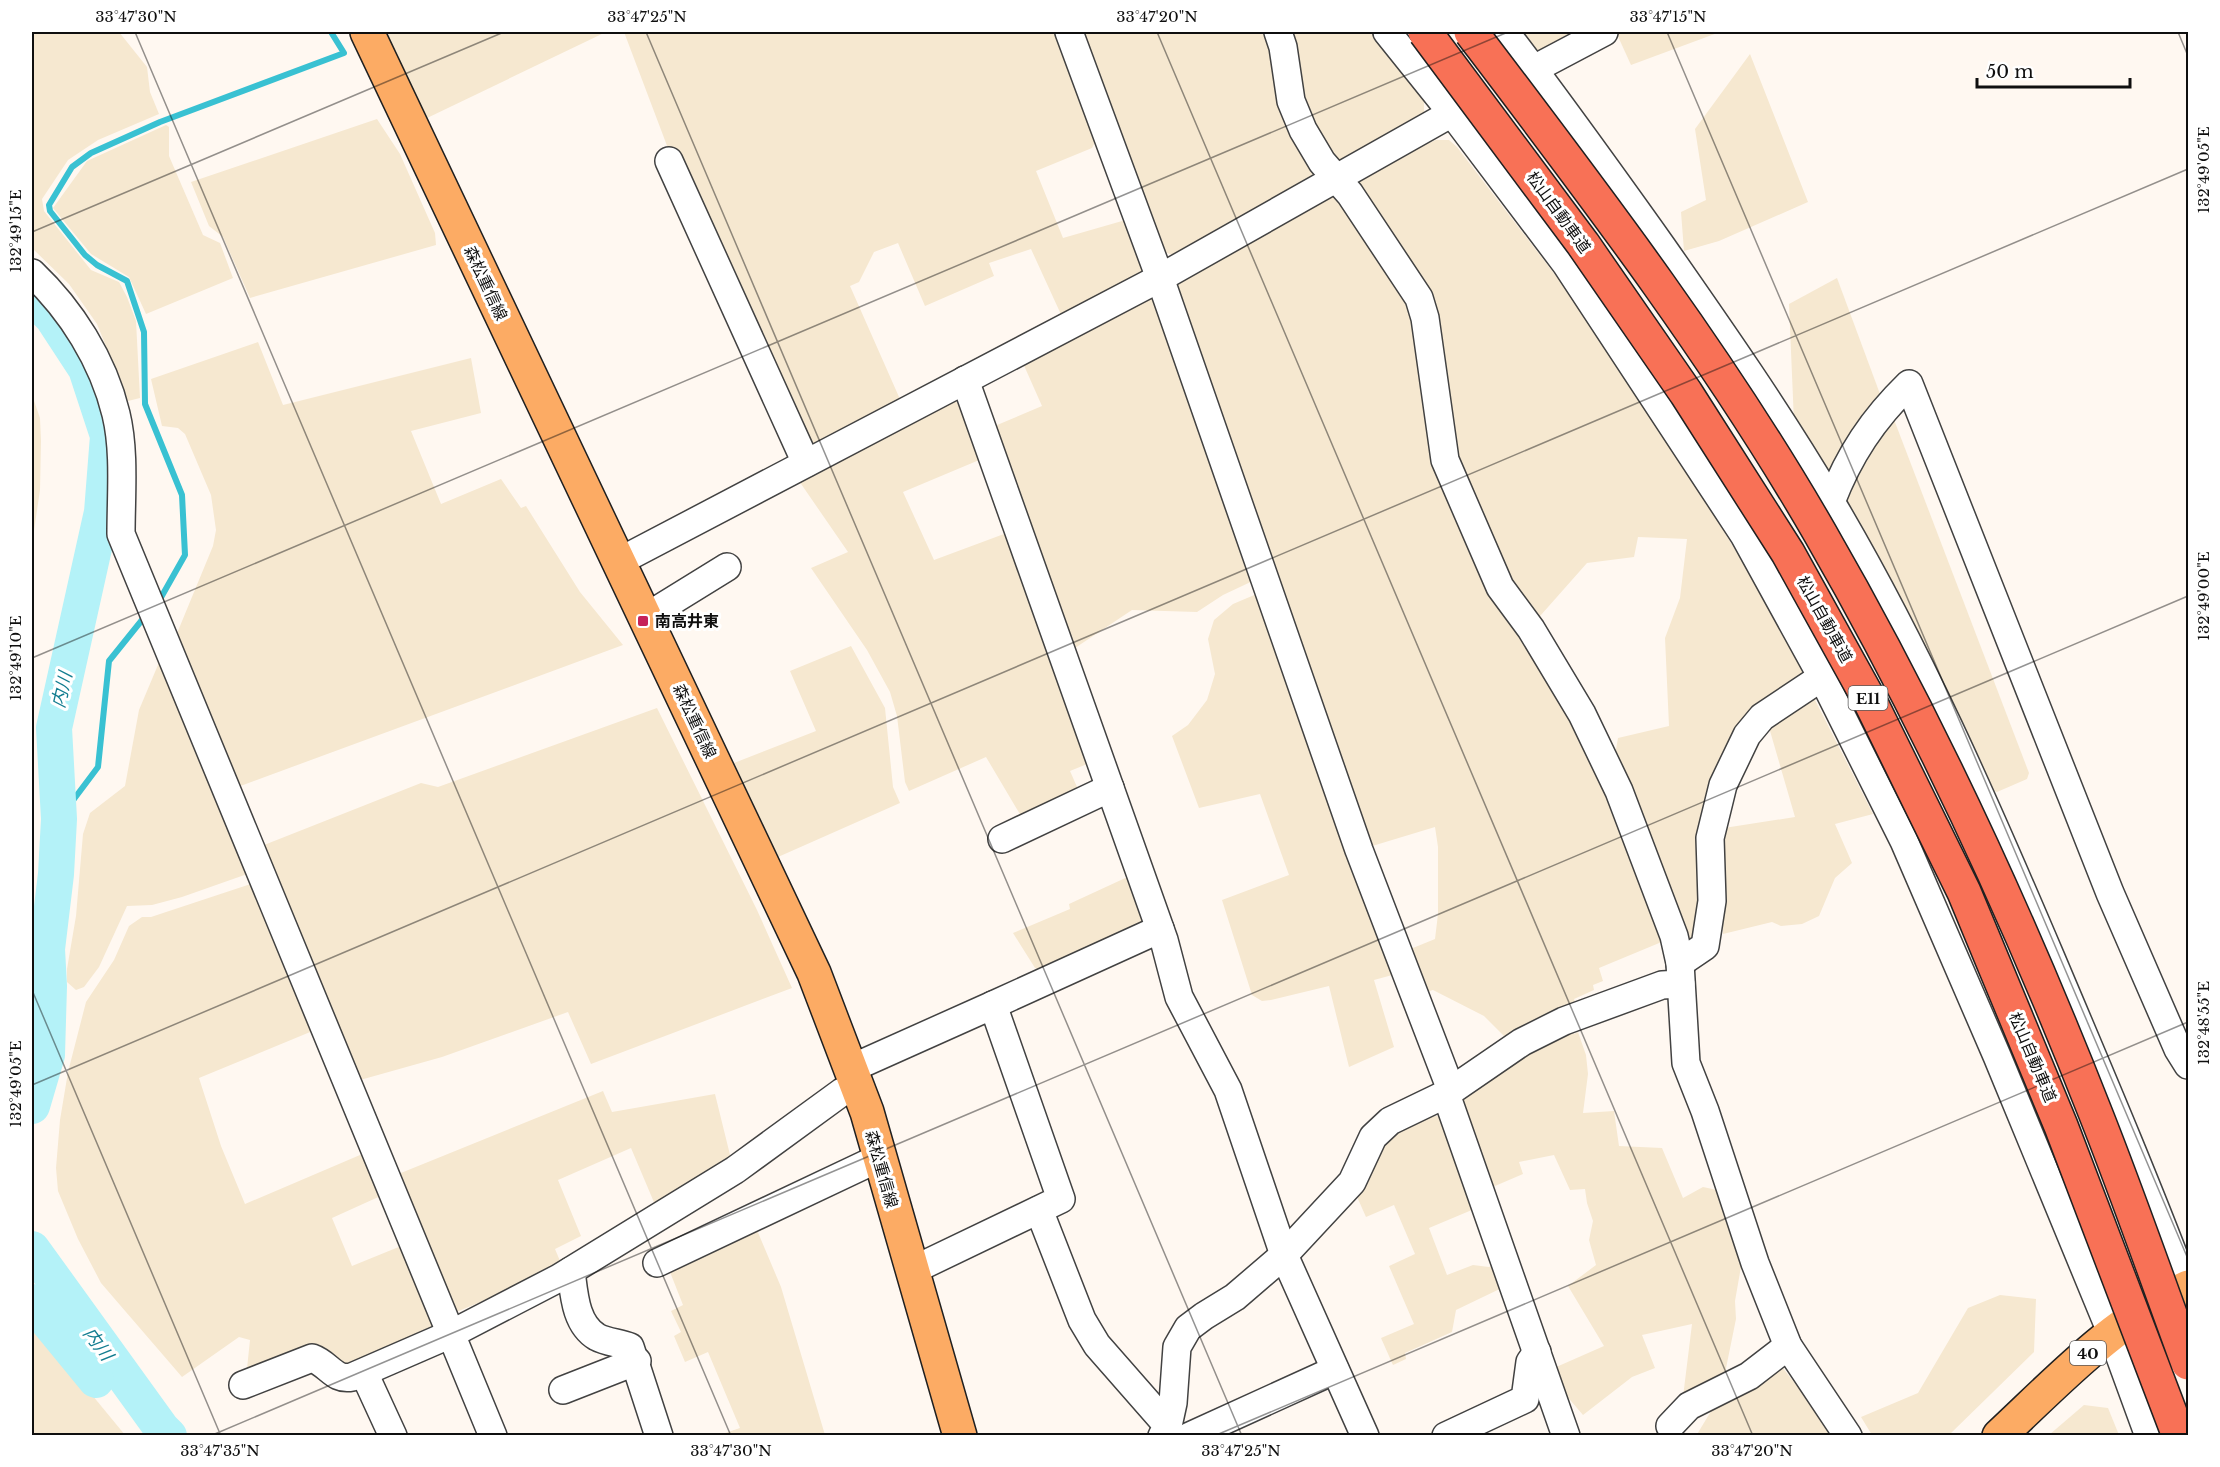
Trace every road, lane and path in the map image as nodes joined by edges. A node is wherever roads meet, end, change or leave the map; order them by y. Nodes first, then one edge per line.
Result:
1 (367, 32) edge
2 (1069, 32) edge
3 (1278, 32) edge
4 (1387, 32) edge
5 (1425, 32) edge
6 (1471, 32) edge
7 (1504, 32) edge
8 (1604, 32) edge
9 (1534, 69) junction
10 (1452, 113) junction
11 (669, 161) dead end
12 (1336, 178) junction
13 (32, 273) edge
14 (1160, 278) junction
15 (965, 380) junction
16 (806, 464) junction
17 (1831, 502) junction
18 (620, 561) junction
19 (727, 567) dead end
20 (646, 617) junction
21 (1822, 677) junction
22 (1110, 788) junction
23 (1002, 839) dead end
24 (1160, 929) junction
25 (1681, 974) junction
26 (993, 1005) junction
27 (2188, 1065) edge
28 (853, 1077) junction
29 (1449, 1092) junction
30 (879, 1158) junction
31 (1039, 1210) junction
32 (1284, 1255) junction
33 (657, 1263) dead end
34 (571, 1271) junction
35 (911, 1271) junction
36 (2188, 1290) edge
37 (2111, 1332) junction
38 (451, 1334) junction
39 (1788, 1346) junction
40 (1537, 1352) junction
41 (637, 1361) junction
42 (2188, 1363) edge
43 (1335, 1370) junction
44 (364, 1373) junction
45 (243, 1385) dead end
46 (563, 1390) dead end
47 (1671, 1426) dead end
48 (1173, 1432) edge
49 (393, 1436) edge
50 (493, 1436) edge
51 (659, 1436) edge
52 (960, 1436) edge
53 (1365, 1436) edge
54 (1446, 1436) edge
55 (1566, 1436) edge
56 (1848, 1436) edge
57 (1999, 1436) edge
58 (2149, 1436) edge
59 (2179, 1436) edge

1 - 18 main road, 森松重信線
2 - 14 street
3 - 12 street
4 - 10 street
5 - 59 highway, 松山自動車道 / E11, bridge
6 - 42 highway, E11, bridge
7 - 9 street
8 - 9 street
9 - 17 street
10 - 12 street
10 - 21 street
11 - 16 street
12 - 14 street
12 - 25 street
13 - 38 street
14 - 15 street
14 - 29 street
15 - 16 street
15 - 22 street
16 - 18 street
17 - 27 street
17 - 36 street
18 - 20 main road, 森松重信線
19 - 20 street
20 - 28 main road, 森松重信線
21 - 25 street
21 - 37 street
22 - 23 street
22 - 24 street
24 - 26 street
24 - 32 street
25 - 29 street
25 - 39 street
26 - 28 street
26 - 31 street
28 - 30 main road, 森松重信線
28 - 34 street
29 - 32 street
29 - 40 street
30 - 33 street
30 - 35 main road, 森松重信線
31 - 35 street
31 - 48 street
32 - 43 street
32 - 48 street
34 - 38 street
34 - 41 street
35 - 52 main road, 森松重信線
36 - 37 main road, 40
37 - 57 main road, 40
37 - 58 street
38 - 44 street
38 - 50 street
39 - 47 street
39 - 56 street
40 - 54 street
40 - 55 street
41 - 46 street
41 - 51 street
43 - 48 street
43 - 53 street
44 - 45 street
44 - 49 street

